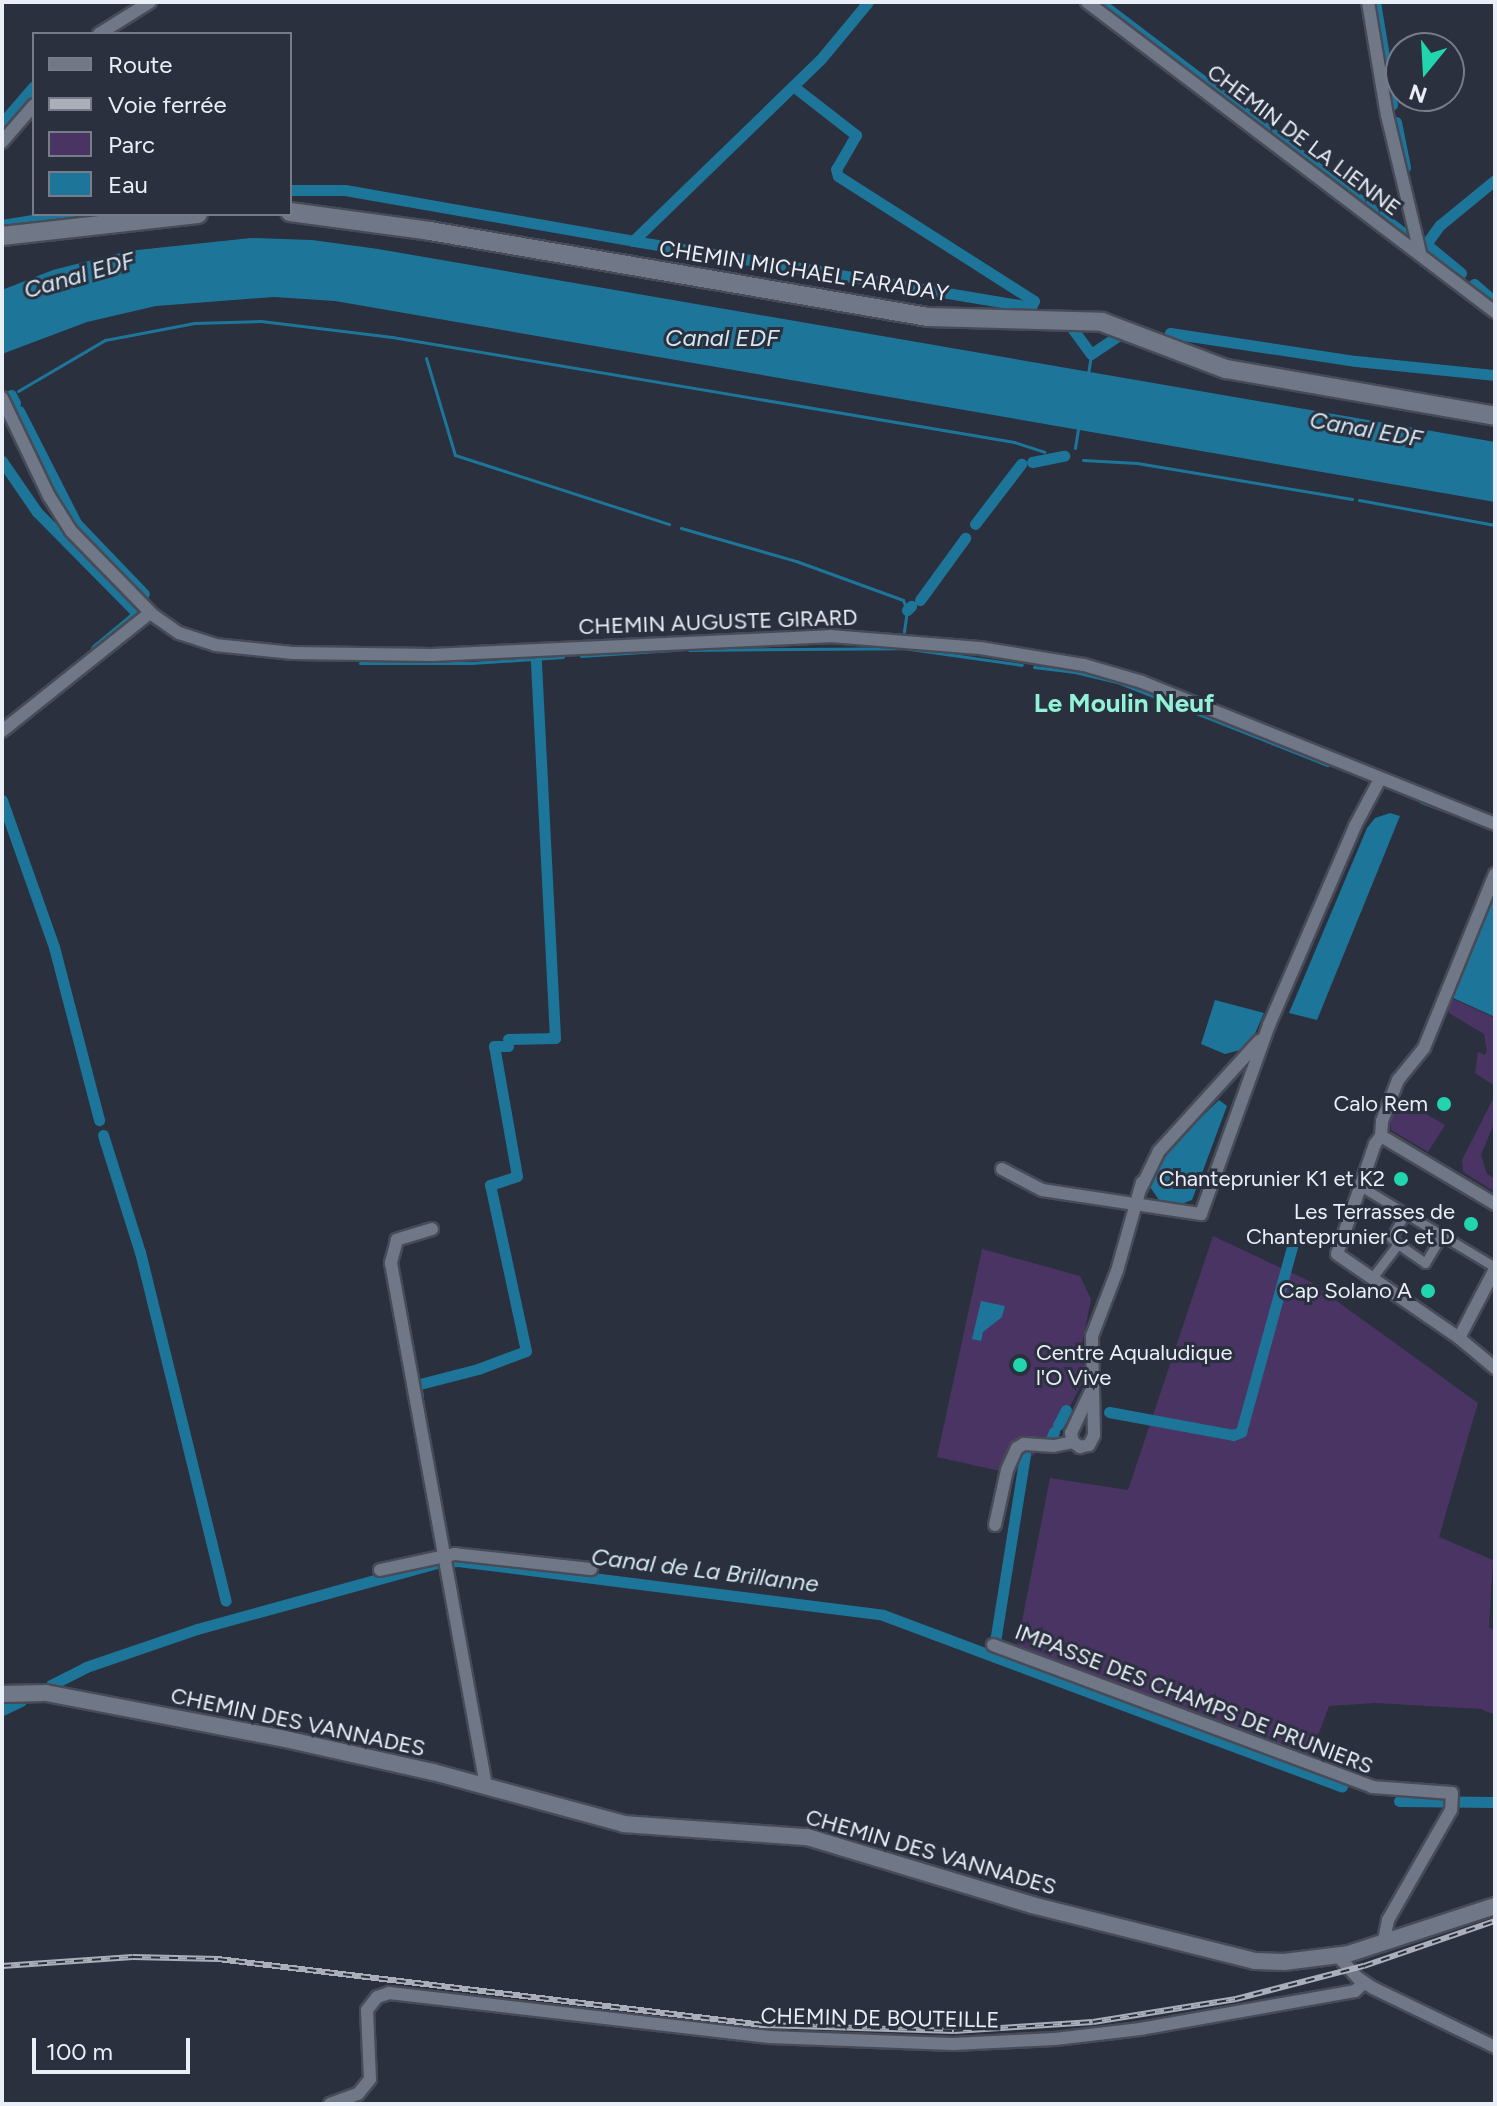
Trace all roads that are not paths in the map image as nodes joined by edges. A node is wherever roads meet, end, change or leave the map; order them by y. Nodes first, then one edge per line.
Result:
1 (150, 2) edge
2 (1087, 2) edge
3 (1368, 2) edge
4 (102, 32) edge
5 (32, 107) edge
6 (2, 142) edge
7 (292, 212) edge
8 (180, 216) edge
9 (2, 236) edge
10 (1420, 252) junction
11 (1495, 312) edge
12 (3, 404) edge
13 (1495, 416) edge
14 (17, 428) junction
15 (2, 431) edge
16 (150, 613) junction
17 (2, 731) edge
18 (1380, 779) junction
19 (1495, 824) edge
20 (1495, 874) edge
21 (1269, 1025) junction
22 (1216, 1091) junction
23 (1239, 1109) junction
24 (1381, 1136) junction
25 (1002, 1169) dead end
26 (1142, 1182) junction
27 (1360, 1186) junction
28 (1495, 1204) edge
29 (1136, 1206) junction
30 (1159, 1209) junction
31 (1406, 1212) junction
32 (432, 1229) dead end
33 (1442, 1235) junction
34 (1395, 1241) dead end
35 (1495, 1268) edge
36 (1372, 1278) junction
37 (1459, 1338) junction
38 (1495, 1368) edge
39 (1090, 1393) junction
40 (1073, 1442) junction
41 (995, 1525) dead end
42 (442, 1555) junction
43 (591, 1569) dead end
44 (380, 1570) dead end
45 (993, 1645) dead end
46 (2, 1694) edge
47 (486, 1786) junction
48 (1495, 1906) edge
49 (1383, 1945) junction
50 (1338, 1956) junction
51 (1364, 1983) junction
52 (1495, 2047) edge
53 (330, 2104) edge

1 - 4 street
2 - 10 street, CHEMIN DE LA LIENNE
3 - 10 street
5 - 6 street
7 - 13 main road, CHEMIN MICHAEL FARADAY
8 - 9 main road
10 - 11 street, CHEMIN DE LA LIENNE
12 - 14 street, CHEMIN AUGUSTE GIRARD
14 - 15 street
14 - 16 street, CHEMIN AUGUSTE GIRARD
16 - 17 street
16 - 18 street, CHEMIN AUGUSTE GIRARD
18 - 19 street, CHEMIN AUGUSTE GIRARD
18 - 21 street
20 - 24 street
21 - 22 street
21 - 23 street
22 - 23 street
22 - 26 street
23 - 30 street
24 - 27 street
24 - 28 street
25 - 29 street
26 - 29 street
26 - 30 street
27 - 31 street
27 - 36 street
29 - 30 street
29 - 39 street
31 - 33 street
31 - 34 street
32 - 42 street
33 - 35 street
33 - 36 street
35 - 37 street
36 - 37 street
37 - 38 street
39 - 40 street
39 - 40 street
40 - 41 street
42 - 43 street
42 - 44 street
42 - 47 street
45 - 49 street, IMPASSE DES CHAMPS DE PRUNIERS
46 - 47 street, CHEMIN DES VANNADES
47 - 50 street, CHEMIN DES VANNADES
48 - 49 street, CHEMIN DES VANNADES
49 - 50 street, CHEMIN DES VANNADES
50 - 51 street
51 - 52 street
51 - 53 street, CHEMIN DE BOUTEILLE

